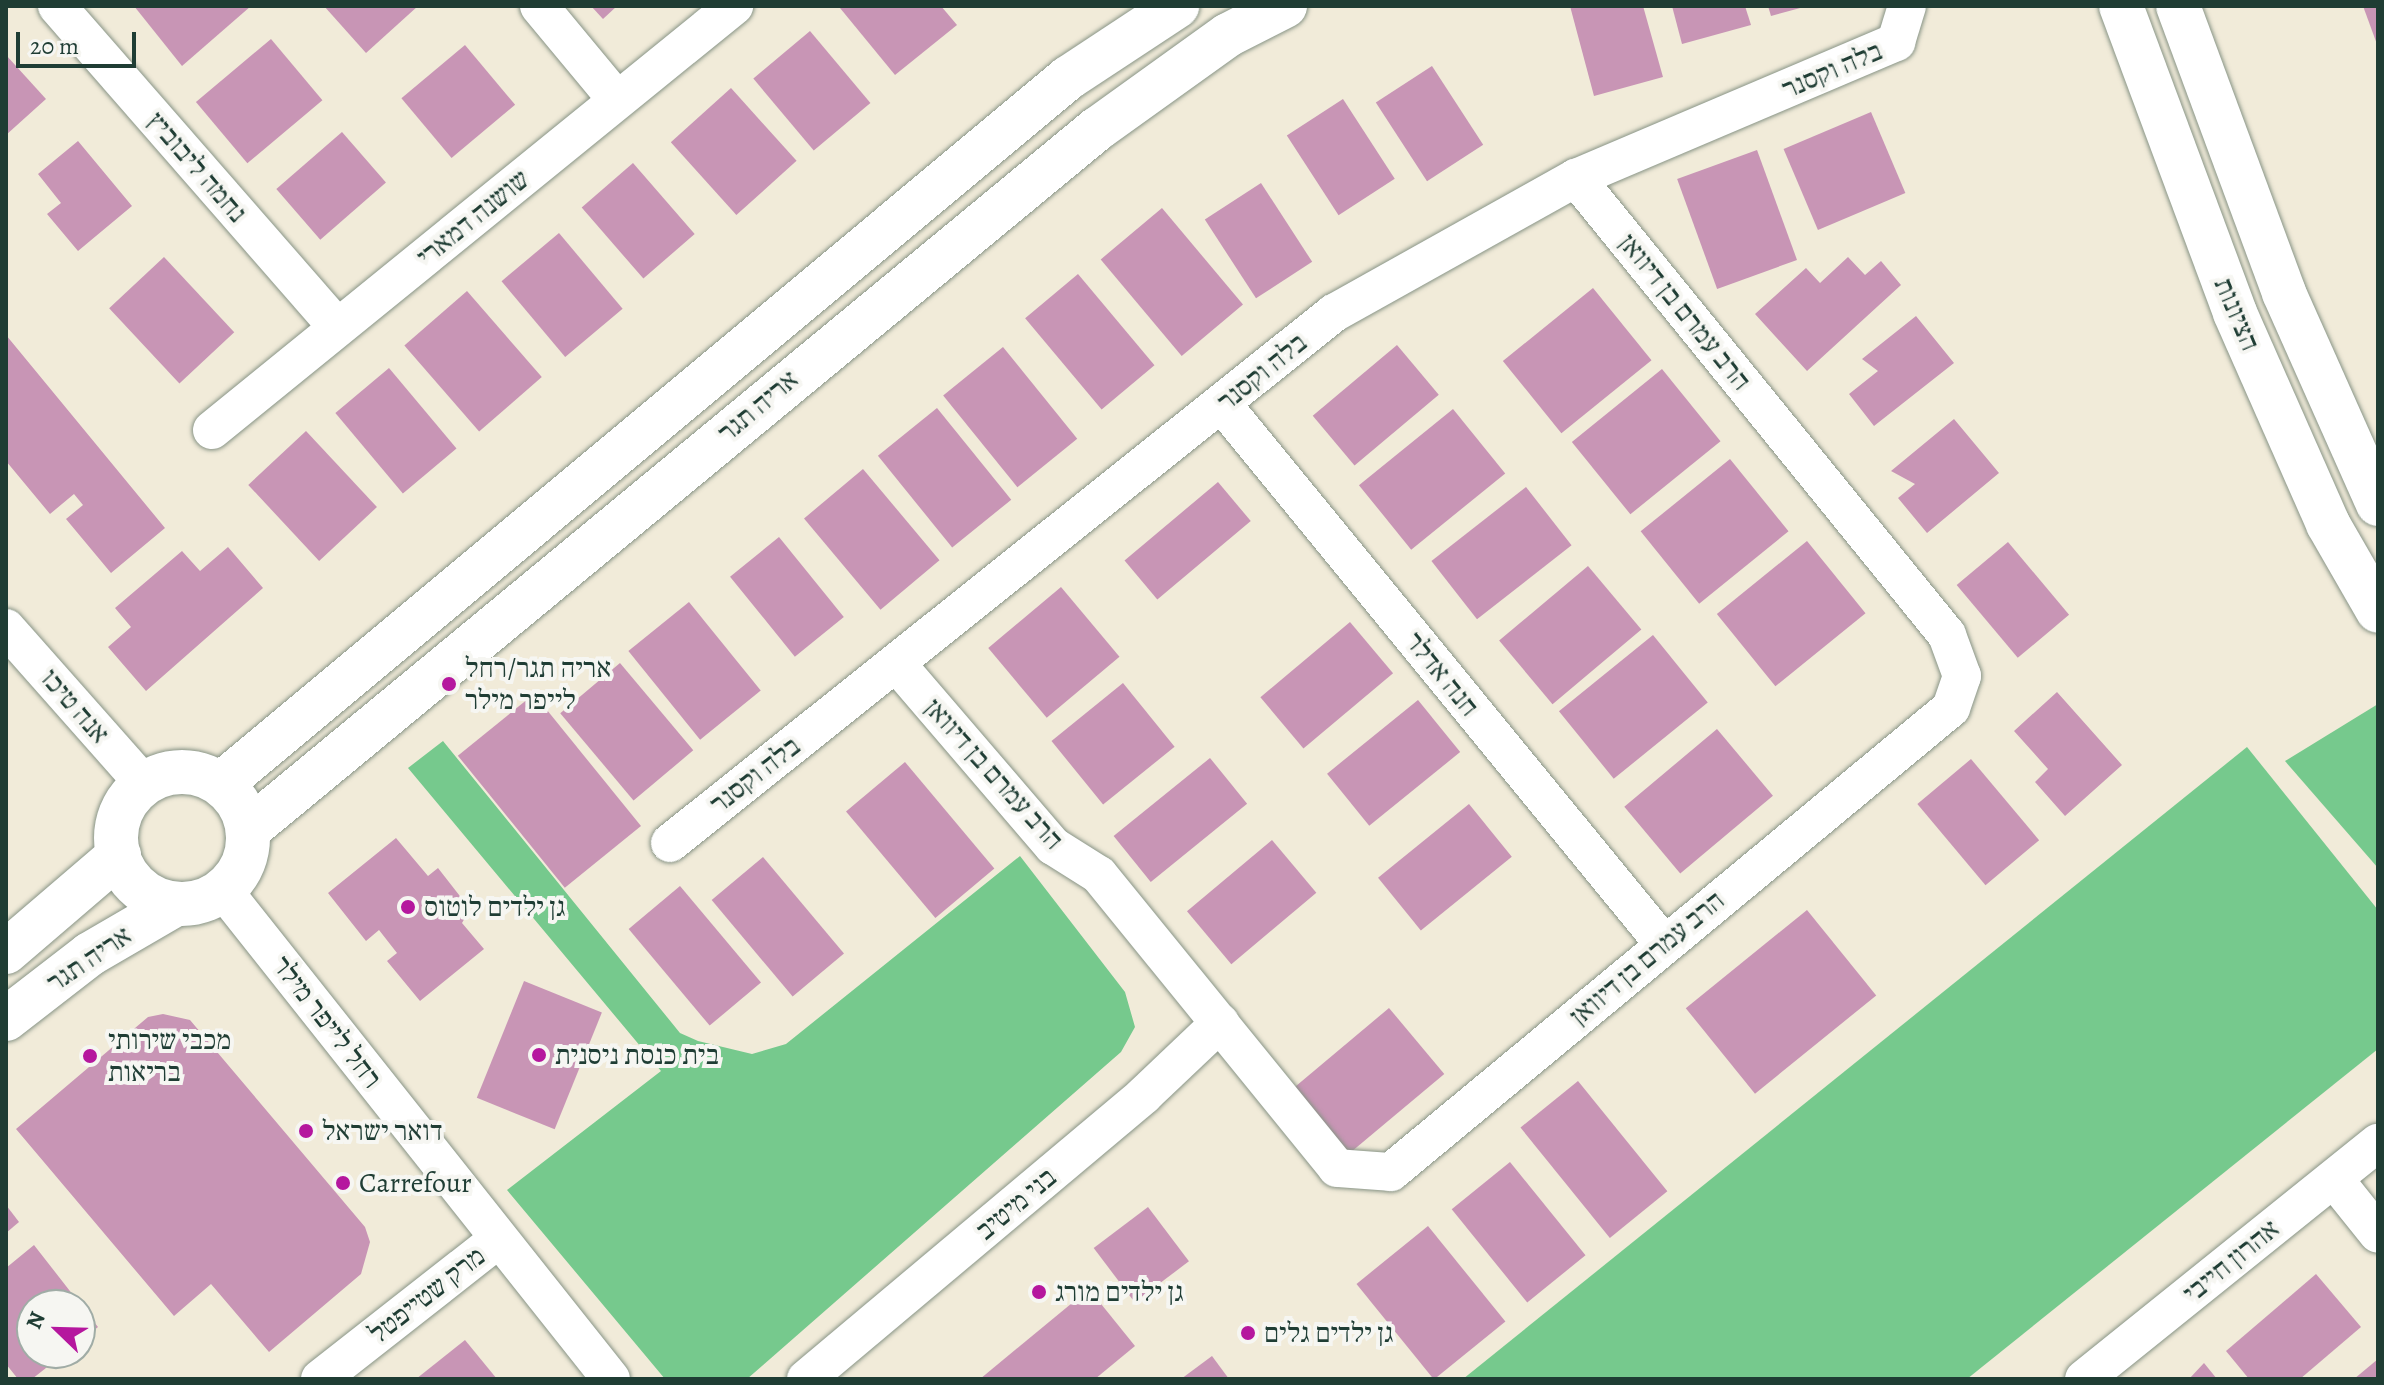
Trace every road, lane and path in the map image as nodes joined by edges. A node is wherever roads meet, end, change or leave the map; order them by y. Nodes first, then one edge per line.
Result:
1 (57, 6) edge
2 (539, 6) edge
3 (734, 6) edge
4 (1177, 6) edge
5 (1285, 6) edge
6 (1907, 6) edge
7 (2121, 6) edge
8 (2178, 6) edge
9 (617, 100) junction
10 (1576, 178) junction
11 (337, 327) junction
12 (1222, 404) junction
13 (212, 430) dead end
14 (2378, 504) edge
15 (2378, 611) edge
16 (6, 628) edge
17 (896, 663) junction
18 (144, 784) junction
19 (221, 784) junction
20 (248, 830) junction
21 (670, 843) dead end
22 (119, 855) junction
23 (223, 890) junction
24 (176, 904) junction
25 (1663, 943) junction
26 (6, 952) edge
27 (6, 1019) edge
28 (1220, 1023) junction
29 (2378, 1143) edge
30 (2334, 1179) junction
31 (2378, 1234) edge
32 (497, 1240) junction
33 (320, 1379) edge
34 (611, 1379) edge
35 (806, 1379) edge
36 (2084, 1379) edge

1 - 11 street, נחמה ליבוביץ
2 - 9 street
3 - 9 street, שושנה דמארי
4 - 19 street, אריה תגר
5 - 20 street, אריה תגר
6 - 10 street, בלה וקסנר
7 - 15 street, הציונות
8 - 14 street, הציונות
9 - 11 street, שושנה דמארי
10 - 12 street, בלה וקסנר
10 - 25 street, הרב עמרם בן דיוואן
11 - 13 street, שושנה דמארי
12 - 17 street, בלה וקסנר
12 - 25 street, חנה אדלר
16 - 18 street, אנה טיכו
17 - 21 street, בלה וקסנר
17 - 28 street, הרב עמרם בן דיוואן
18 - 19 street
18 - 22 street
19 - 20 street
20 - 23 street
22 - 24 street
22 - 26 street, אריה תגר
23 - 24 street
23 - 32 street, רחל לייפר מילר
24 - 27 street, אריה תגר
25 - 28 street, הרב עמרם בן דיוואן
28 - 35 street, בני מיטיב
29 - 30 street, אהרון חייבי
30 - 31 street
30 - 36 street, אהרון חייבי
32 - 33 street, מרק שטייפטל
32 - 34 street, רחל לייפר מילר

